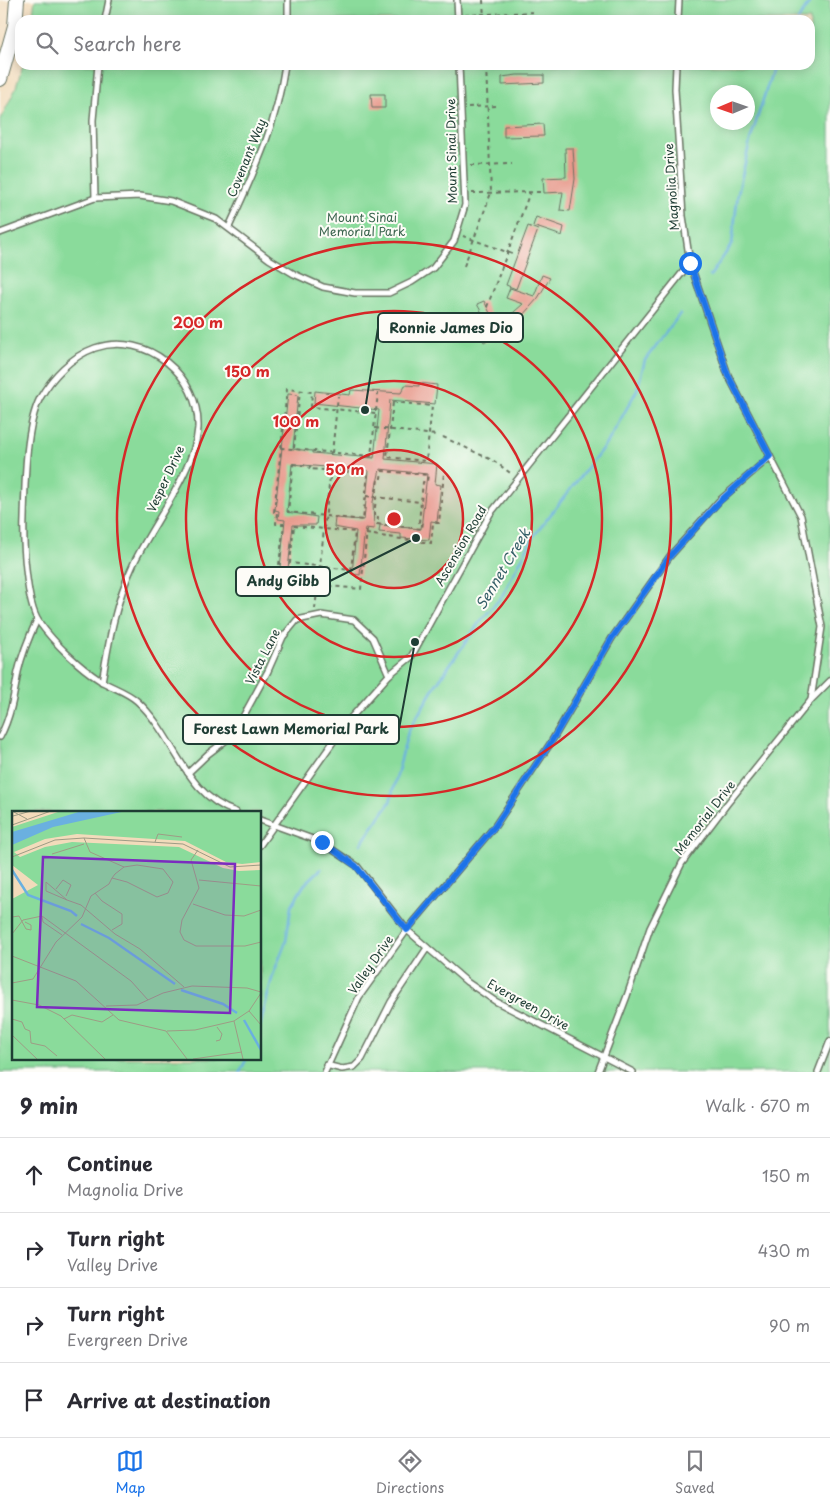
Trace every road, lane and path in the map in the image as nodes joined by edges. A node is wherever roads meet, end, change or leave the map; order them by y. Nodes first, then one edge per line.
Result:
1 (17, 0) edge
2 (109, 0) edge
3 (288, 0) edge
4 (457, 0) edge
5 (483, 0) edge
6 (679, 0) edge
7 (536, 12) dead end
8 (483, 14) junction
9 (16, 15) edge
10 (106, 15) edge
11 (288, 15) edge
12 (458, 15) edge
13 (475, 15) edge
14 (678, 15) edge
15 (15, 26) edge
16 (98, 70) edge
17 (283, 70) edge
18 (459, 70) edge
19 (486, 70) edge
20 (676, 70) edge
21 (0, 79) edge
22 (487, 106) junction
23 (499, 106) dead end
24 (461, 107) junction
25 (512, 164) dead end
26 (463, 165) junction
27 (489, 165) junction
28 (530, 192) junction
29 (542, 192) dead end
30 (464, 193) junction
31 (491, 193) junction
32 (95, 198) junction
33 (229, 227) junction
34 (0, 232) edge
35 (456, 234) junction
36 (473, 240) junction
37 (508, 252) junction
38 (515, 255) dead end
39 (690, 263) junction
40 (464, 266) dead end
41 (487, 307) dead end
42 (300, 390) junction
43 (378, 393) dead end
44 (338, 396) dead end
45 (337, 409) junction
46 (376, 413) junction
47 (375, 428) junction
48 (390, 430) junction
49 (428, 434) junction
50 (436, 435) dead end
51 (443, 437) dead end
52 (282, 448) junction
53 (294, 448) junction
54 (332, 453) junction
55 (770, 456) junction
56 (331, 470) junction
57 (444, 473) dead end
58 (517, 478) junction
59 (366, 496) junction
60 (376, 497) junction
61 (421, 502) junction
62 (326, 515) junction
63 (324, 529) junction
64 (367, 530) dead end
65 (366, 534) junction
66 (320, 566) junction
67 (318, 584) junction
68 (314, 616) junction
69 (37, 620) junction
70 (389, 675) junction
71 (830, 681) edge
72 (102, 682) junction
73 (811, 700) junction
74 (0, 736) edge
75 (188, 773) junction
76 (233, 811) edge
77 (261, 820) edge
78 (276, 825) junction
79 (261, 844) edge
80 (407, 930) junction
81 (427, 948) junction
82 (830, 1041) edge
83 (603, 1057) junction
84 (326, 1065) junction
85 (325, 1072) edge
86 (598, 1072) edge
87 (633, 1072) edge
88 (818, 1072) edge

1 - 9 street
2 - 10 lane
3 - 11 lane
4 - 12 lane
5 - 8 path
6 - 14 lane
7 - 8 path
8 - 13 path
15 - 21 street
16 - 32 lane
17 - 33 lane, Covenant Way
18 - 24 lane, Mount Sinai Drive
19 - 22 path
20 - 39 lane, Magnolia Drive
22 - 23 path
22 - 24 path
22 - 27 path
24 - 26 lane, Mount Sinai Drive
25 - 27 path
26 - 27 path
26 - 30 lane, Mount Sinai Drive
27 - 31 path
28 - 29 path
28 - 31 path
28 - 37 path
30 - 31 path
30 - 35 lane, Mount Sinai Drive
31 - 36 path
32 - 33 lane, Mount Sinai Drive
32 - 34 lane, Mount Sinai Drive
33 - 35 lane, Mount Sinai Drive
35 - 36 path
36 - 37 path
36 - 40 path
37 - 38 path
37 - 41 path
39 - 55 lane, Magnolia Drive
39 - 58 lane, Ascension Road
42 - 45 path
42 - 52 path
42 - 53 path
43 - 46 path
44 - 45 path
45 - 46 path
45 - 54 path
46 - 47 path
47 - 48 path
47 - 54 path
48 - 49 path
48 - 49 path
48 - 49 path
49 - 50 path
51 - 58 path
52 - 53 path
52 - 67 path
53 - 54 path
55 - 73 lane, Magnolia Drive
55 - 80 lane, Valley Drive
56 - 59 path
56 - 62 path
56 - 62 path
57 - 65 path
58 - 70 lane, Ascension Road
59 - 60 path
59 - 62 path
60 - 61 path
60 - 61 path
60 - 61 path
62 - 63 path
63 - 66 path
63 - 66 path
63 - 66 path
64 - 65 path
65 - 67 path
66 - 67 path
67 - 68 path
68 - 70 lane, Vista Lane
68 - 75 lane, Vista Lane
69 - 72 lane
69 - 72 lane, Vesper Drive
69 - 74 lane
70 - 78 lane, Ascension Road
71 - 73 lane, Memorial Drive
72 - 75 lane
73 - 83 lane, Memorial Drive
75 - 76 lane
77 - 78 lane, Evergreen Drive
78 - 79 lane, Ascension Road
78 - 80 lane, Evergreen Drive
80 - 81 lane, Evergreen Drive
80 - 84 lane, Valley Drive
81 - 83 lane, Evergreen Drive
81 - 84 lane
82 - 88 lane
83 - 86 lane, Memorial Drive
83 - 87 lane, Evergreen Drive
84 - 85 lane, Valley Drive

